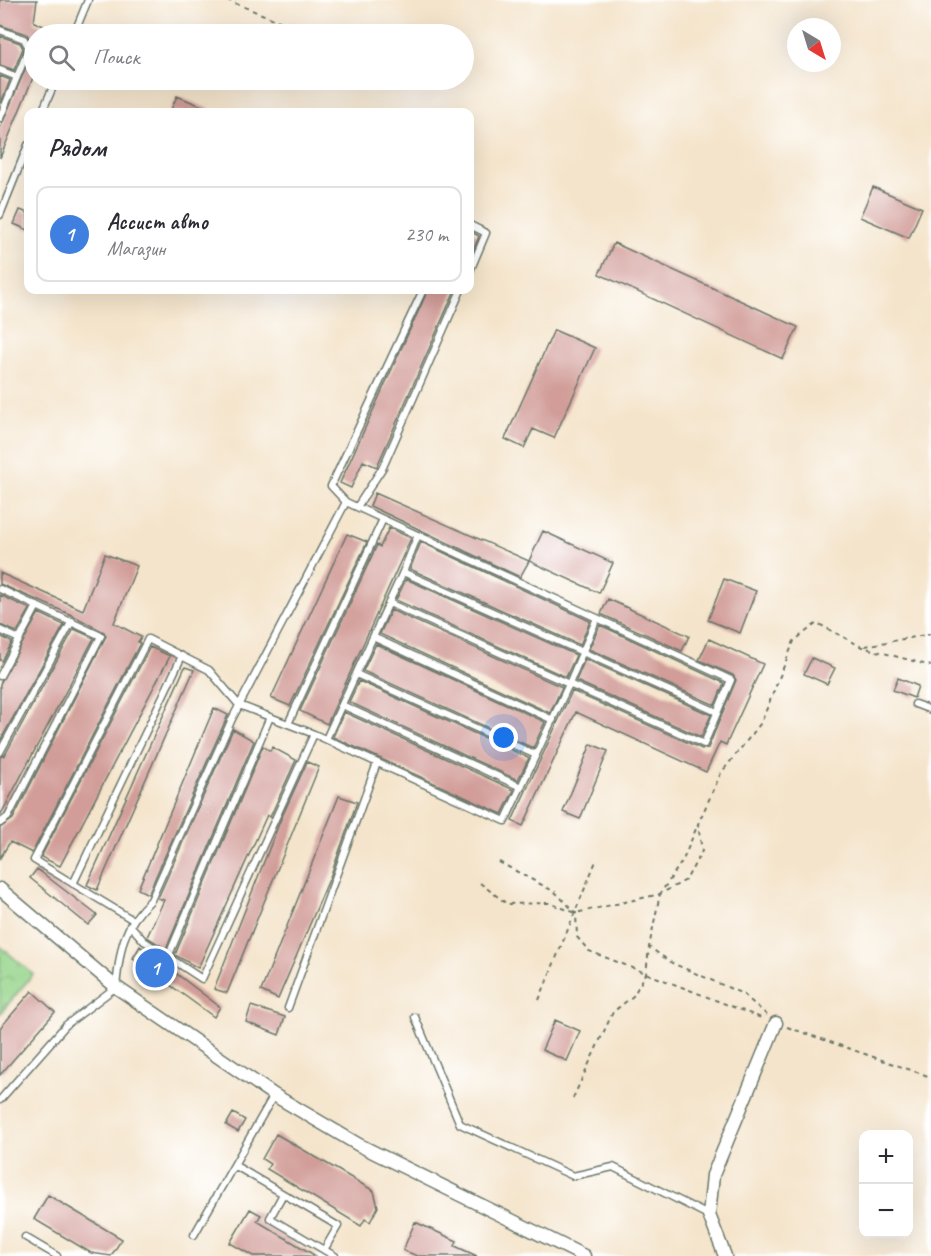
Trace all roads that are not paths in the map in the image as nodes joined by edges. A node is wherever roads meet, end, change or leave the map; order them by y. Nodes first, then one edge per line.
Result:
1 (88, 0) edge
2 (78, 24) edge
3 (0, 30) edge
4 (24, 39) edge
5 (24, 58) edge
6 (0, 70) edge
7 (17, 77) junction
8 (52, 90) edge
9 (2, 108) edge
10 (44, 108) edge
11 (0, 118) edge
12 (24, 156) edge
13 (0, 215) edge
14 (474, 227) edge
15 (474, 262) edge
16 (421, 294) edge
17 (459, 294) edge
18 (346, 502) junction
19 (357, 507) junction
20 (383, 519) junction
21 (418, 535) junction
22 (403, 572) junction
23 (0, 589) edge
24 (389, 603) junction
25 (37, 606) junction
26 (597, 618) junction
27 (72, 621) junction
28 (0, 630) edge
29 (373, 637) junction
30 (19, 639) junction
31 (582, 652) junction
32 (182, 656) junction
33 (2, 668) edge
34 (356, 674) junction
35 (0, 676) edge
36 (569, 684) junction
37 (915, 704) dead end
38 (239, 705) junction
39 (342, 705) junction
40 (931, 710) edge
41 (717, 712) junction
42 (270, 717) junction
43 (553, 720) junction
44 (288, 724) junction
45 (314, 734) junction
46 (326, 740) junction
47 (0, 752) edge
48 (536, 755) junction
49 (377, 763) junction
50 (521, 787) junction
51 (0, 822) edge
52 (73, 884) junction
53 (0, 888) edge
54 (131, 922) junction
55 (168, 957) junction
56 (116, 987) junction
57 (288, 1008) dead end
58 (415, 1017) dead end
59 (776, 1023) road end
60 (274, 1095) junction
61 (0, 1100) edge
62 (234, 1165) junction
63 (283, 1194) junction
64 (709, 1215) junction
65 (194, 1235) dead end
66 (26, 1237) dead end
67 (324, 1250) junction
68 (57, 1256) edge
69 (335, 1256) edge
70 (584, 1256) edge
71 (724, 1256) edge

1 - 2 lane
3 - 4 lane
5 - 7 lane
6 - 7 lane
7 - 9 lane
8 - 10 lane
9 - 11 lane
12 - 13 lane
14 - 15 lane
16 - 18 lane
17 - 19 lane
18 - 19 lane
18 - 38 lane
19 - 20 lane
20 - 21 lane
20 - 44 lane
21 - 22 lane
21 - 26 lane
22 - 24 lane
22 - 31 lane
23 - 25 lane
24 - 29 lane
24 - 36 lane
25 - 27 lane
25 - 30 lane
26 - 31 lane
26 - 41 lane
27 - 47 lane
27 - 51 lane
28 - 30 lane
29 - 34 lane
29 - 43 lane
30 - 33 lane
31 - 36 lane
31 - 41 lane
32 - 38 lane
32 - 52 lane
32 - 52 lane
33 - 35 lane
34 - 39 lane
34 - 48 lane
36 - 41 lane
36 - 43 lane
37 - 40 lane
38 - 42 lane
38 - 54 lane
39 - 46 lane
39 - 50 lane
42 - 44 lane
42 - 55 lane
43 - 48 lane
44 - 45 lane
45 - 46 lane
45 - 55 lane
46 - 49 lane
48 - 50 lane
49 - 50 lane
49 - 57 lane
52 - 54 lane
53 - 56 street
54 - 55 lane
54 - 56 lane
56 - 60 street
56 - 61 lane
58 - 64 lane
59 - 64 street
60 - 62 lane
60 - 70 street
62 - 63 lane
62 - 65 lane
63 - 67 lane
63 - 67 lane
64 - 71 street
66 - 68 lane
67 - 69 lane

